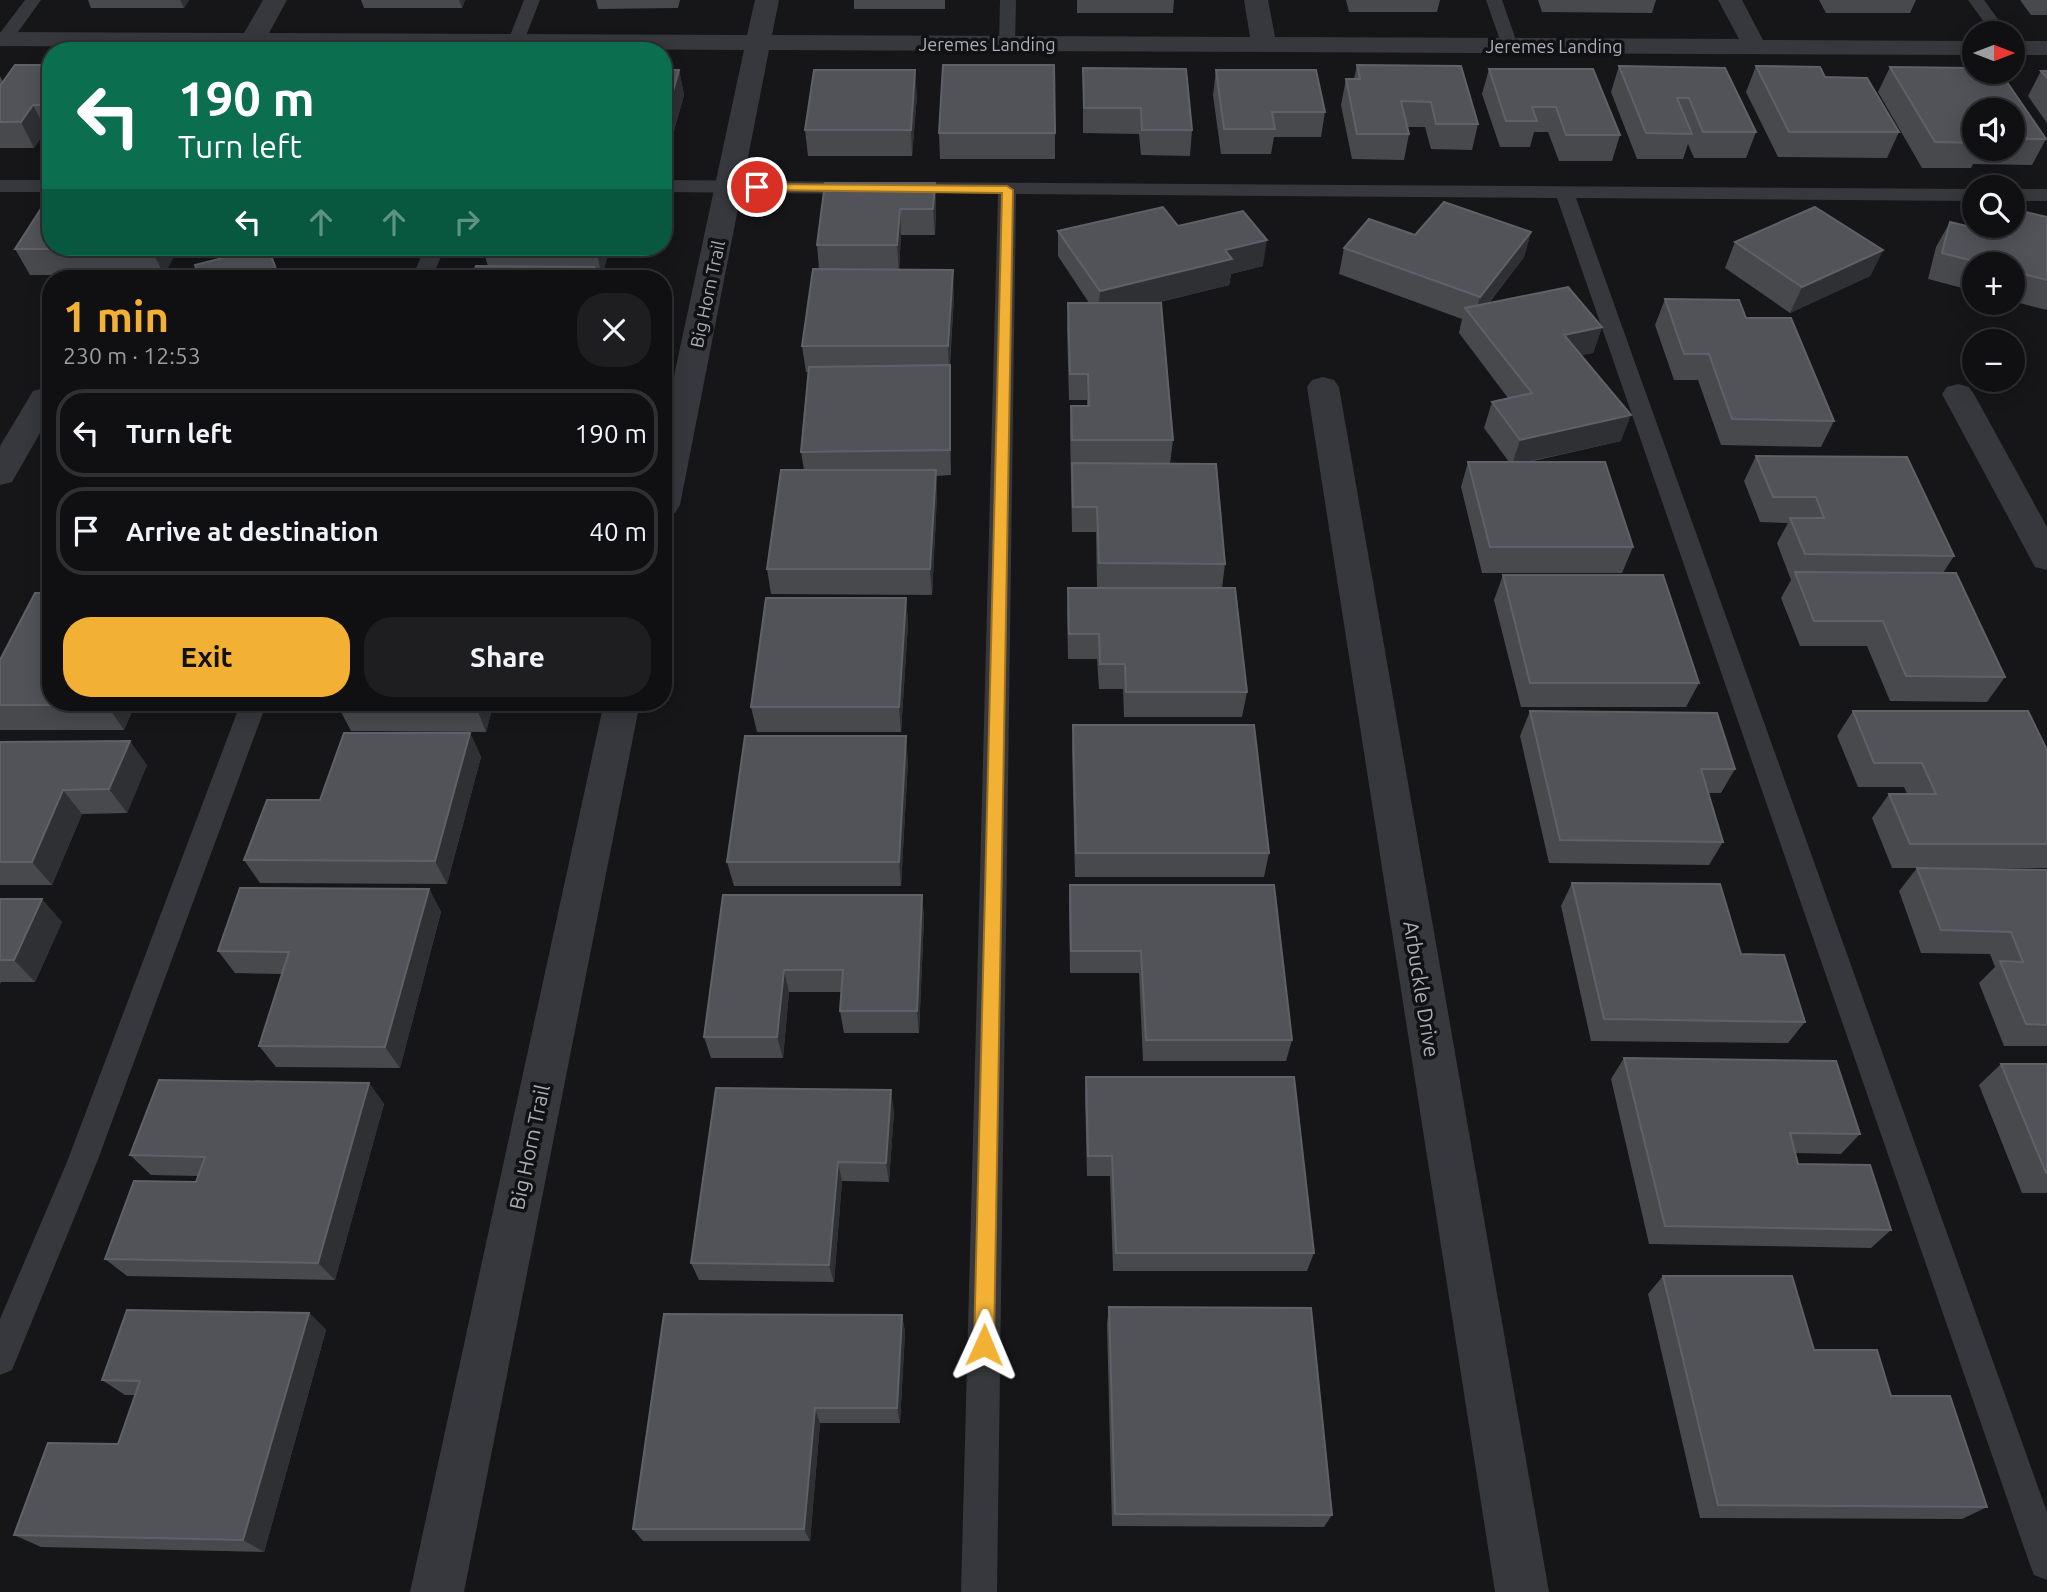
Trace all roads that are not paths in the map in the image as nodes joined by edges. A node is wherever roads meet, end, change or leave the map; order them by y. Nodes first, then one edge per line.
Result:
1 (33, 0) edge
2 (275, 0) edge
3 (532, 0) edge
4 (767, 0) edge
5 (1008, 0) edge
6 (1256, 0) edge
7 (1494, 0) edge
8 (1730, 0) edge
9 (1976, 0) edge
10 (1991, 21) edge
11 (2, 39) edge
12 (253, 39) junction
13 (516, 41) junction
14 (638, 42) edge
15 (672, 42) edge
16 (759, 43) junction
17 (1007, 44) junction
18 (1264, 45) junction
19 (1510, 46) junction
20 (1755, 47) junction
21 (1962, 48) edge
22 (2025, 48) edge
23 (2047, 48) edge
24 (0, 186) edge
25 (42, 186) edge
26 (672, 186) edge
27 (730, 187) junction
28 (1007, 190) junction
29 (1564, 191) junction
30 (1962, 194) edge
31 (2025, 194) edge
32 (2047, 194) edge
33 (1323, 387) dead end
34 (1958, 394) dead end
35 (42, 400) edge
36 (672, 462) edge
37 (0, 474) edge
38 (2047, 558) edge
39 (251, 711) edge
40 (620, 711) edge
41 (0, 1358) edge
42 (2047, 1562) edge
43 (437, 1592) edge
44 (979, 1592) edge
45 (1522, 1592) edge

1 - 11 lane
2 - 12 street
3 - 13 lane
4 - 16 street, Big Horn Trail
5 - 17 lane
6 - 18 street
7 - 19 lane
8 - 20 street
9 - 10 lane
11 - 12 street, Jeremes Landing
12 - 13 street, Jeremes Landing
13 - 14 street, Jeremes Landing
15 - 16 street, Jeremes Landing
16 - 17 street, Jeremes Landing
16 - 27 street, Big Horn Trail
17 - 18 street, Jeremes Landing
18 - 19 street, Jeremes Landing
19 - 20 street, Jeremes Landing
20 - 21 street, Jeremes Landing
22 - 23 street
24 - 25 lane
26 - 27 lane
27 - 28 lane
27 - 36 street, Big Horn Trail
28 - 29 lane
28 - 44 lane
29 - 30 lane
29 - 42 lane
31 - 32 lane
33 - 45 street, Arbuckle Drive
34 - 38 street
35 - 37 street
39 - 41 lane
40 - 43 street, Big Horn Trail

